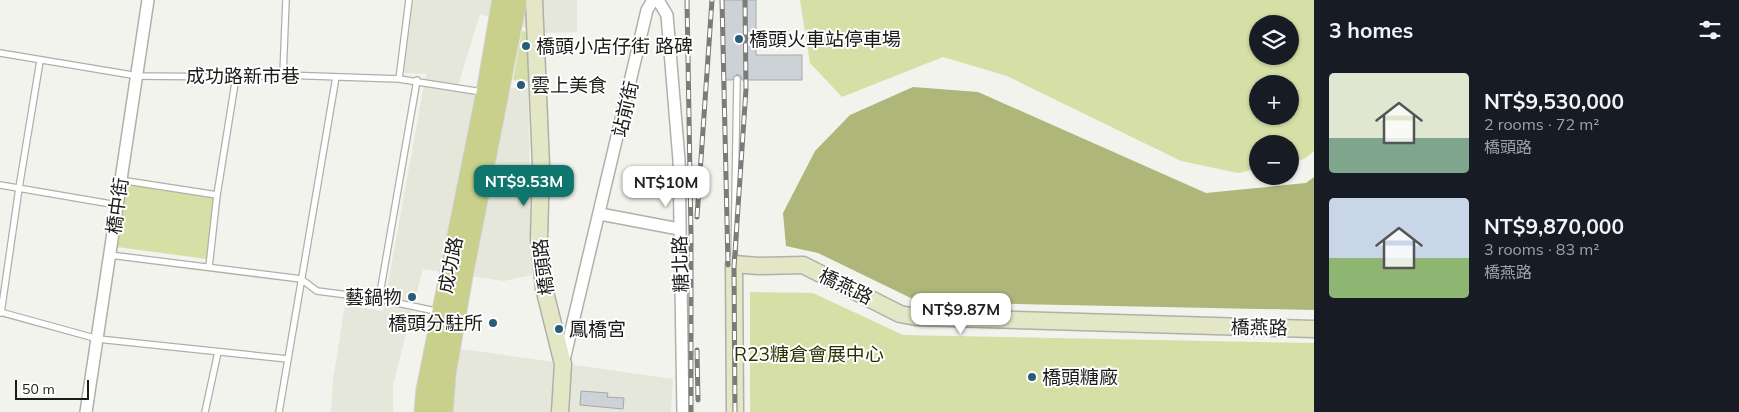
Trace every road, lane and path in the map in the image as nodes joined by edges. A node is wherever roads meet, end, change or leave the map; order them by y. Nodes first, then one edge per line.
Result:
1 (148, 0) edge
2 (286, 0) edge
3 (409, 0) edge
4 (502, 0) edge
5 (517, 0) edge
6 (534, 0) edge
7 (653, 0) edge
8 (658, 0) edge
9 (0, 53) edge
10 (40, 61) junction
11 (282, 75) junction
12 (138, 76) junction
13 (236, 77) junction
14 (336, 77) junction
15 (399, 79) junction
16 (737, 79) dead end
17 (417, 80) junction
18 (486, 93) junction
19 (120, 180) junction
20 (0, 185) edge
21 (19, 188) junction
22 (217, 195) junction
23 (117, 205) junction
24 (600, 214) junction
25 (679, 228) junction
26 (110, 255) junction
27 (734, 264) junction
28 (209, 268) junction
29 (301, 279) junction
30 (379, 299) junction
31 (441, 312) junction
32 (1, 313) edge
33 (1314, 329) edge
34 (98, 338) junction
35 (218, 352) junction
36 (288, 359) junction
37 (563, 364) junction
38 (86, 412) edge
39 (206, 412) edge
40 (279, 412) edge
41 (424, 412) edge
42 (442, 412) edge
43 (560, 412) edge
44 (683, 412) edge
45 (735, 412) edge

1 - 12 street, 橋中街
2 - 11 lane
3 - 15 lane
4 - 18 main road, 成功路
5 - 42 main road, 成功路
6 - 37 street, 橋頭路
7 - 24 street, 站前街
8 - 25 street, 糖北路
9 - 10 lane, 成功路新市巷
10 - 12 lane, 成功路新市巷
10 - 21 lane
11 - 13 lane, 成功路新市巷
11 - 14 lane, 成功路新市巷
12 - 13 lane, 成功路新市巷
12 - 19 street, 橋中街
13 - 22 lane
14 - 15 lane, 成功路新市巷
14 - 29 lane
15 - 17 lane, 成功路新市巷
16 - 27 lane
17 - 18 lane, 成功路新市巷
17 - 30 lane
18 - 31 main road, 成功路
19 - 22 lane
19 - 23 street, 橋中街
20 - 21 lane
21 - 23 lane
21 - 32 lane
22 - 28 lane
23 - 26 street, 橋中街
24 - 25 street
24 - 37 street, 站前街
25 - 44 street, 糖北路
26 - 28 lane
26 - 34 street, 橋中街
27 - 33 street, 橋燕路
27 - 45 street
28 - 29 lane
29 - 30 lane
29 - 36 lane
30 - 31 lane
31 - 41 main road, 成功路
32 - 34 lane
34 - 35 lane
34 - 38 street, 橋中街
35 - 36 lane
35 - 39 lane
36 - 40 lane
37 - 43 street, 橋頭路

